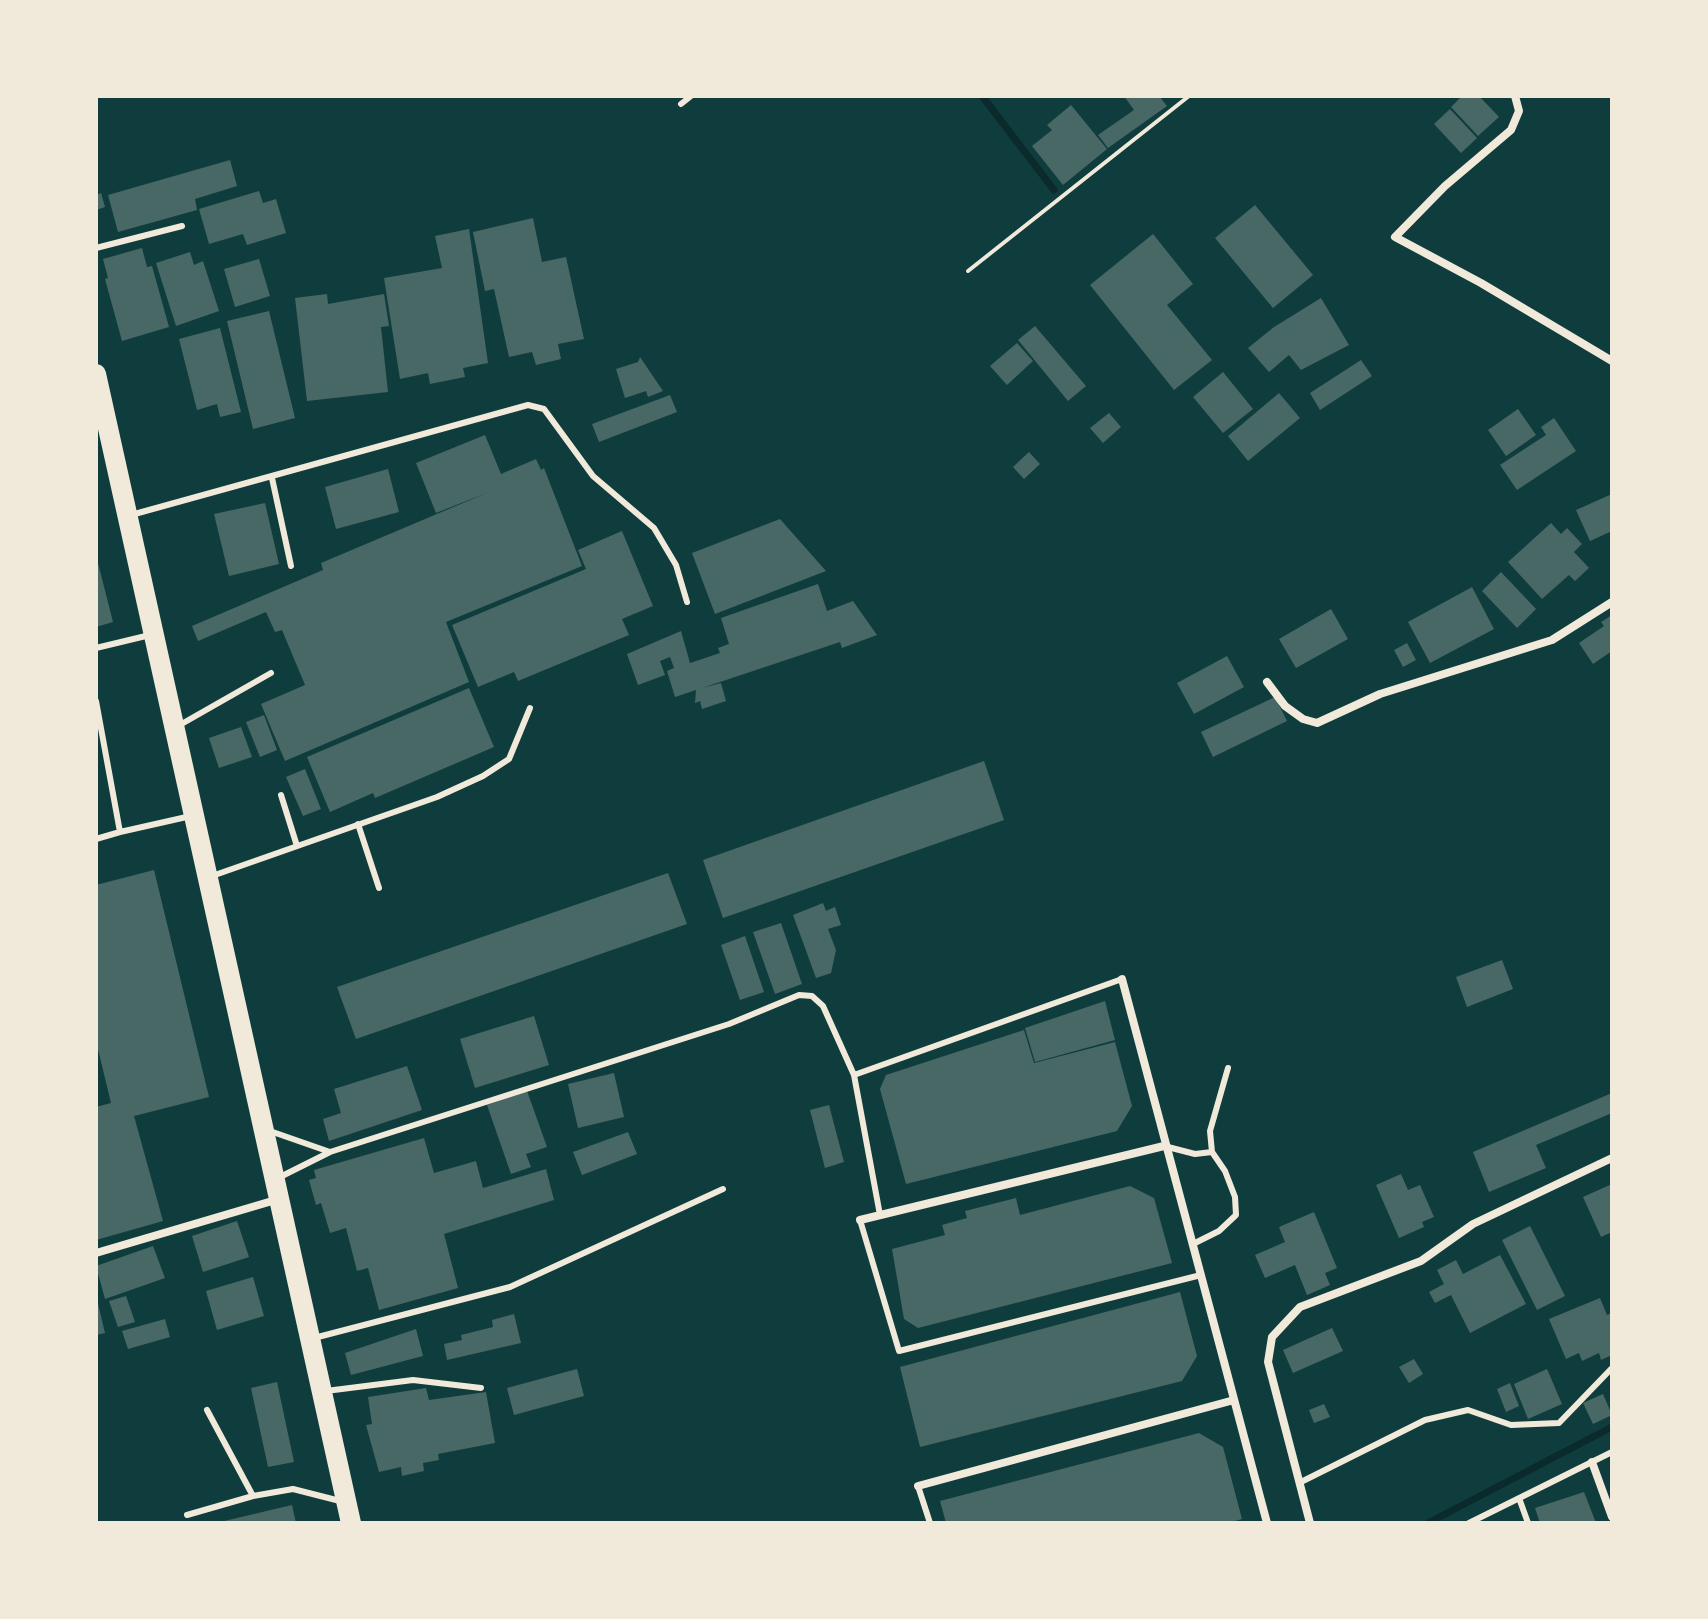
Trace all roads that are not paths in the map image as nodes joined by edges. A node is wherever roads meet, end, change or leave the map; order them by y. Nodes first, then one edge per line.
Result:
1 (691, 96) edge
2 (1515, 96) edge
3 (681, 104) dead end
4 (182, 226) dead end
5 (96, 248) edge
6 (1612, 361) edge
7 (96, 374) edge
8 (272, 478) junction
9 (128, 516) junction
10 (291, 566) dead end
11 (687, 602) dead end
12 (1612, 602) edge
13 (153, 634) junction
14 (96, 648) edge
15 (271, 673) dead end
16 (1267, 682) dead end
17 (96, 701) edge
18 (530, 708) dead end
19 (175, 727) junction
20 (281, 795) dead end
21 (194, 816) junction
22 (358, 824) junction
23 (120, 832) junction
24 (96, 839) edge
25 (297, 846) junction
26 (208, 877) junction
27 (379, 888) dead end
28 (1122, 979) joint
29 (1228, 1068) dead end
30 (854, 1075) junction
31 (264, 1129) junction
32 (1164, 1146) junction
33 (330, 1152) junction
34 (1212, 1152) junction
35 (1612, 1158) edge
36 (277, 1189) junction
37 (723, 1189) dead end
38 (880, 1215) junction
39 (860, 1220) joint
40 (1193, 1244) junction
41 (96, 1253) edge
42 (1201, 1275) junction
43 (311, 1339) junction
44 (1612, 1368) edge
45 (481, 1388) dead end
46 (322, 1392) junction
47 (1234, 1400) junction
48 (207, 1410) dead end
49 (1612, 1452) edge
50 (1592, 1462) junction
51 (1299, 1483) junction
52 (918, 1486) joint
53 (253, 1496) junction
54 (1519, 1498) junction
55 (349, 1513) edge
56 (187, 1515) dead end
57 (1612, 1517) edge
58 (930, 1523) edge
59 (1267, 1523) edge
60 (1310, 1523) edge
61 (1469, 1523) edge
62 (1528, 1523) edge

1 - 3 lane
2 - 6 street
4 - 5 lane
7 - 9 main road
8 - 9 lane
8 - 10 lane
8 - 11 lane
9 - 13 main road
12 - 16 street
13 - 14 lane
13 - 19 main road
15 - 19 lane
17 - 23 lane
18 - 22 lane
19 - 21 main road
20 - 25 lane
21 - 23 lane
21 - 26 main road
22 - 25 lane
22 - 27 lane
23 - 24 lane
25 - 26 lane
26 - 31 main road
28 - 30 lane
28 - 32 street
29 - 34 lane
30 - 33 lane
30 - 38 lane
31 - 33 lane
31 - 36 main road
32 - 34 lane
32 - 38 street
32 - 40 street
33 - 36 lane
34 - 40 lane
35 - 51 street
36 - 41 street
36 - 43 main road
37 - 43 lane
38 - 39 street
39 - 42 lane
40 - 42 street
42 - 47 street
43 - 46 main road
44 - 51 lane
45 - 46 lane
46 - 55 main road
47 - 52 street
47 - 59 street
48 - 53 lane
49 - 50 lane
50 - 54 lane
50 - 57 street
51 - 60 street
52 - 58 lane
53 - 55 lane
53 - 56 lane
54 - 61 lane
54 - 62 lane

